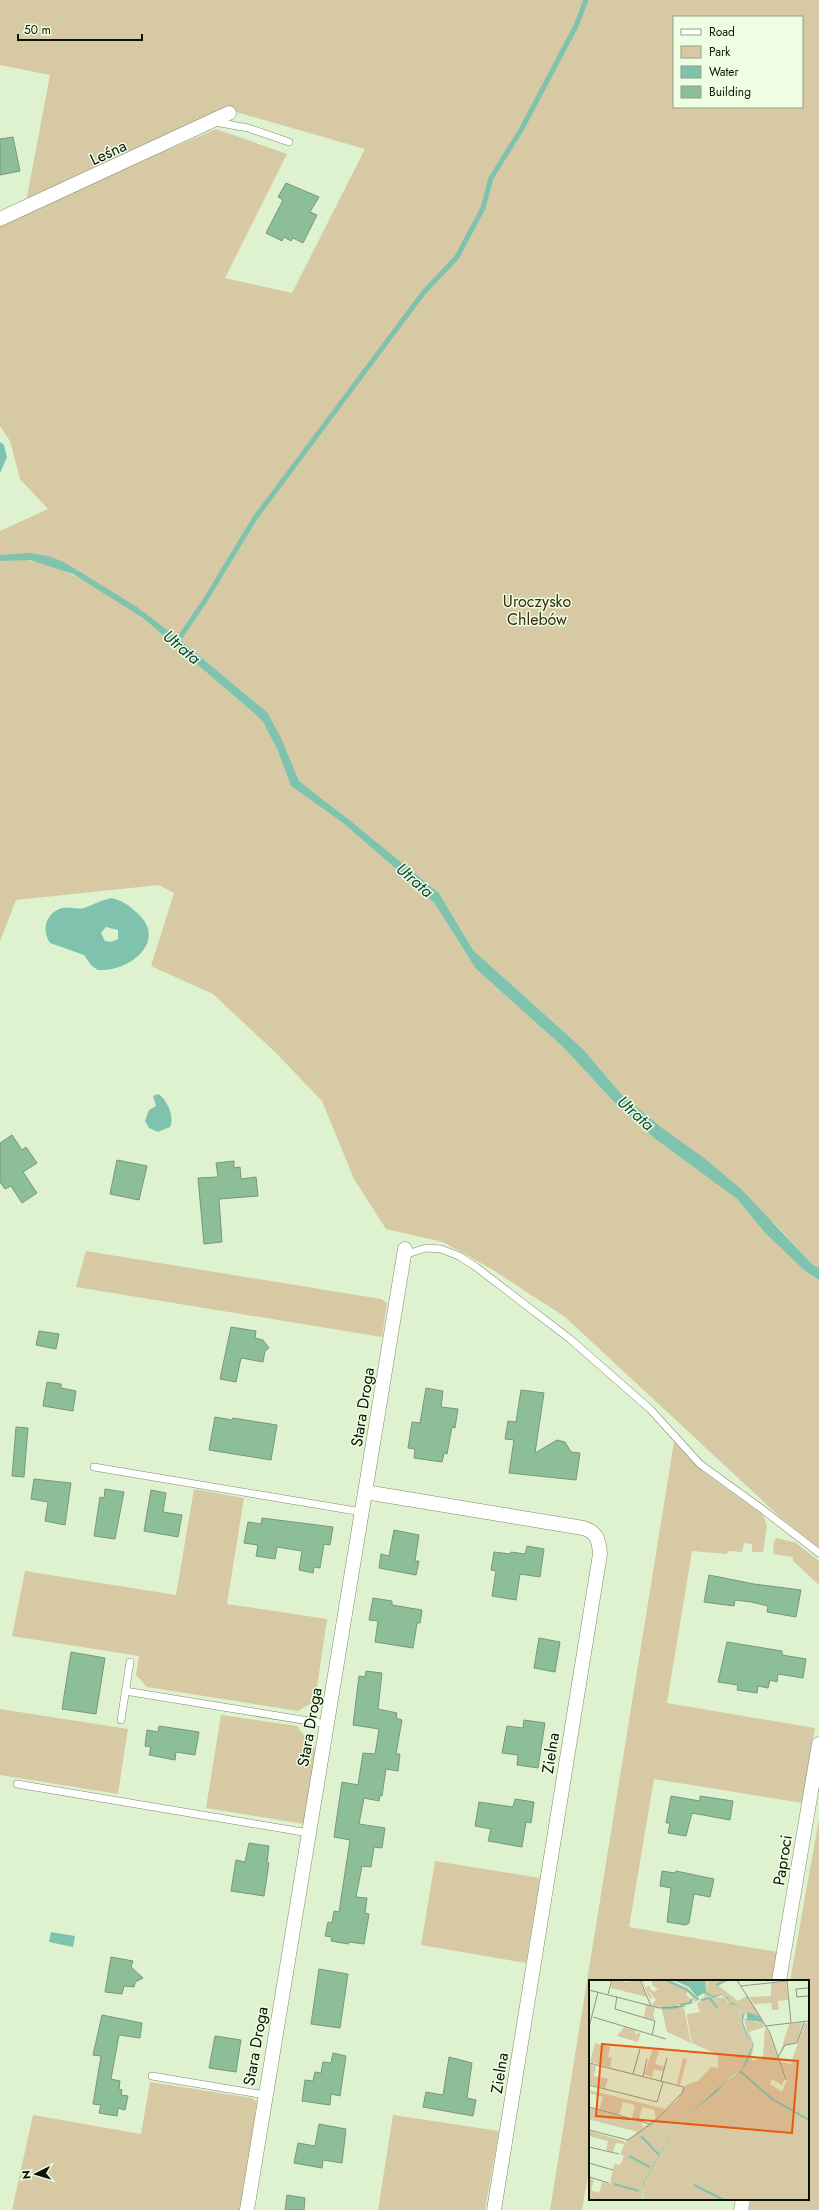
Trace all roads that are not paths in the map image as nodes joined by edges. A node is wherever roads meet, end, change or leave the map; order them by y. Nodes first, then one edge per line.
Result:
1 (229, 113) dead end
2 (212, 122) junction
3 (289, 142) dead end
4 (0, 219) edge
5 (405, 1252) joint
6 (94, 1467) dead end
7 (365, 1492) junction
8 (362, 1512) junction
9 (819, 1553) edge
10 (130, 1662) dead end
11 (125, 1691) junction
12 (121, 1720) dead end
13 (327, 1724) junction
14 (819, 1744) edge
15 (17, 1784) dead end
16 (309, 1833) junction
17 (779, 1980) edge
18 (152, 2076) dead end
19 (264, 2095) junction
20 (743, 2200) edge
21 (247, 2210) edge
22 (494, 2210) edge
23 (741, 2210) edge

1 - 2 street, Leśna
2 - 3 lane
2 - 4 street, Leśna
5 - 7 street, Stara Droga
5 - 9 lane
6 - 8 lane
7 - 8 street, Stara Droga
7 - 22 street, Zielna
8 - 13 street, Stara Droga
10 - 11 lane
11 - 12 lane
11 - 13 lane
13 - 16 street, Stara Droga
14 - 17 street, Paproci
15 - 16 lane
16 - 19 street, Stara Droga
18 - 19 lane
19 - 21 street, Stara Droga
20 - 23 street

